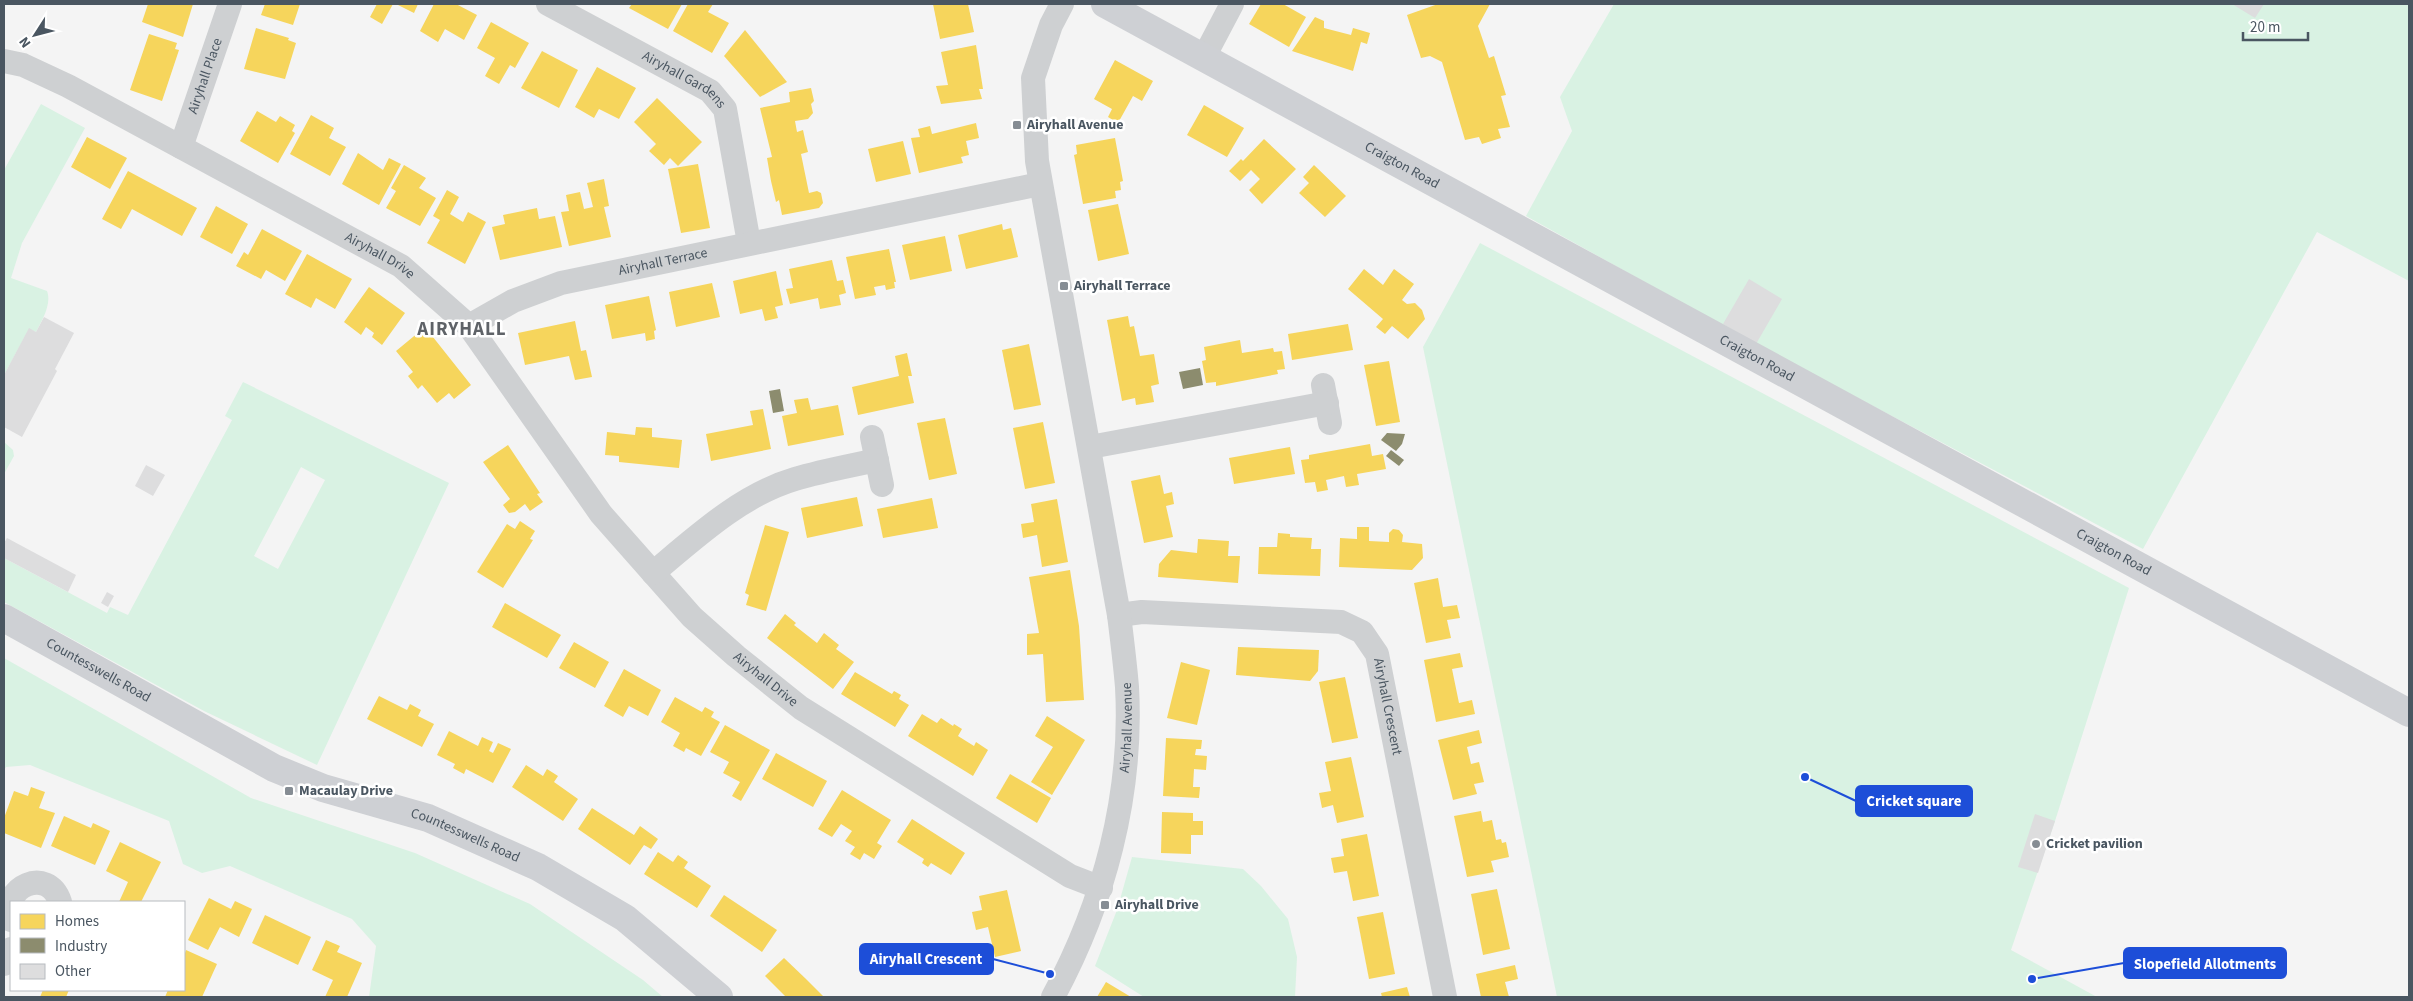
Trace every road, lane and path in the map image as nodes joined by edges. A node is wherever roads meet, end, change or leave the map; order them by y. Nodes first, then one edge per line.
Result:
1 (230, 4) edge
2 (548, 4) edge
3 (1062, 4) edge
4 (1104, 4) edge
5 (1232, 4) edge
6 (1203, 58) junction
7 (4, 61) edge
8 (181, 148) junction
9 (1040, 184) junction
10 (749, 243) junction
11 (469, 326) junction
12 (1326, 404) dead end
13 (872, 437) dead end
14 (1090, 447) junction
15 (877, 460) junction
16 (882, 485) dead end
17 (653, 573) junction
18 (1119, 615) junction
19 (4, 618) edge
20 (2409, 713) edge
21 (1101, 888) junction
22 (60, 901) edge
23 (10, 916) edge
24 (10, 951) edge
25 (4, 964) edge
26 (720, 997) edge
27 (1053, 997) edge
28 (1446, 997) edge

1 - 8 street, Airyhall Place
2 - 10 street, Airyhall Gardens
3 - 9 street, Airyhall Avenue
4 - 6 street, Craigton Road
5 - 6 street
6 - 20 street, Craigton Road
7 - 8 street, Airyhall Drive
8 - 11 street, Airyhall Drive
9 - 10 street, Airyhall Terrace
9 - 14 street, Airyhall Avenue
10 - 11 street, Airyhall Terrace
11 - 17 street, Airyhall Drive
12 - 14 street
13 - 15 street
14 - 18 street, Airyhall Avenue
15 - 16 street
15 - 17 street
17 - 21 street, Airyhall Drive
18 - 21 street, Airyhall Avenue
18 - 28 street, Airyhall Crescent
19 - 26 street, Countesswells Road
21 - 27 street, Airyhall Avenue
22 - 23 street
24 - 25 street

